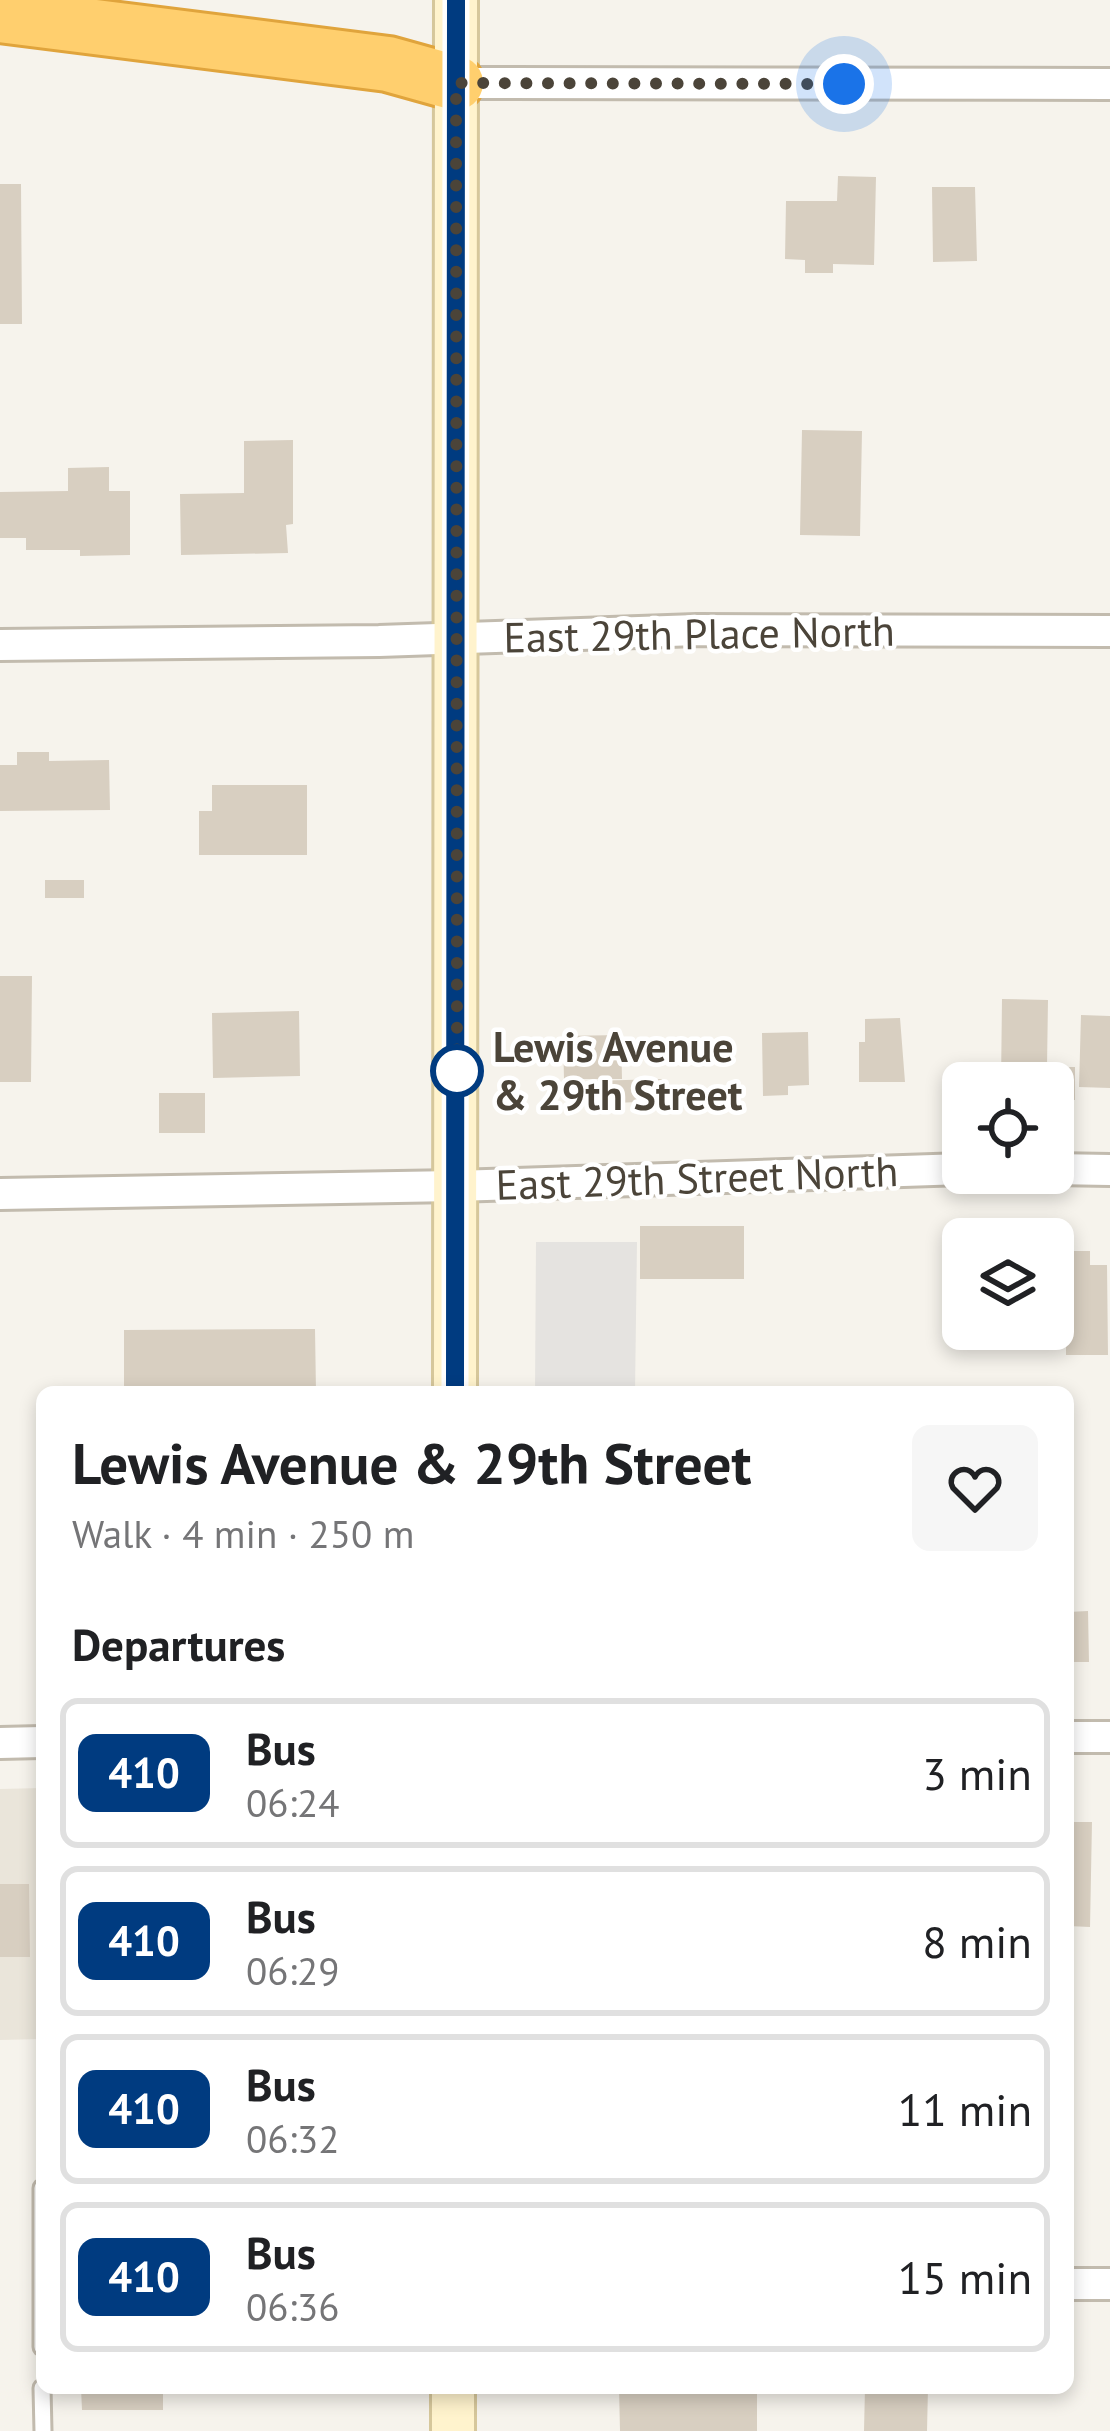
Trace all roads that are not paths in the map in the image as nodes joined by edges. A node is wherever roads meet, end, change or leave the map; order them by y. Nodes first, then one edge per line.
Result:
1 (456, 0) edge
2 (0, 15) edge
3 (0, 45) edge
4 (456, 83) junction
5 (1110, 84) edge
6 (1110, 631) edge
7 (455, 638) junction
8 (0, 645) edge
9 (1074, 1169) edge
10 (942, 1170) edge
11 (1110, 1170) edge
12 (455, 1186) junction
13 (0, 1194) edge
14 (455, 1386) edge
15 (1074, 1737) edge
16 (1110, 1737) edge
17 (36, 1742) edge
18 (0, 1743) edge
19 (1074, 2284) edge
20 (1110, 2284) edge
21 (42, 2394) edge
22 (453, 2394) edge
23 (43, 2431) edge
24 (453, 2431) edge

1 - 4 main road
2 - 4 highway
3 - 4 highway
4 - 5 street
4 - 7 main road
6 - 7 street, East 29th Place North
7 - 8 street, East 29th Place North
7 - 12 main road
9 - 11 street
10 - 12 street, East 29th Street North
12 - 13 street, East 29th Street North
12 - 14 main road
15 - 16 street
17 - 18 street
19 - 20 street
21 - 23 lane
22 - 24 main road

